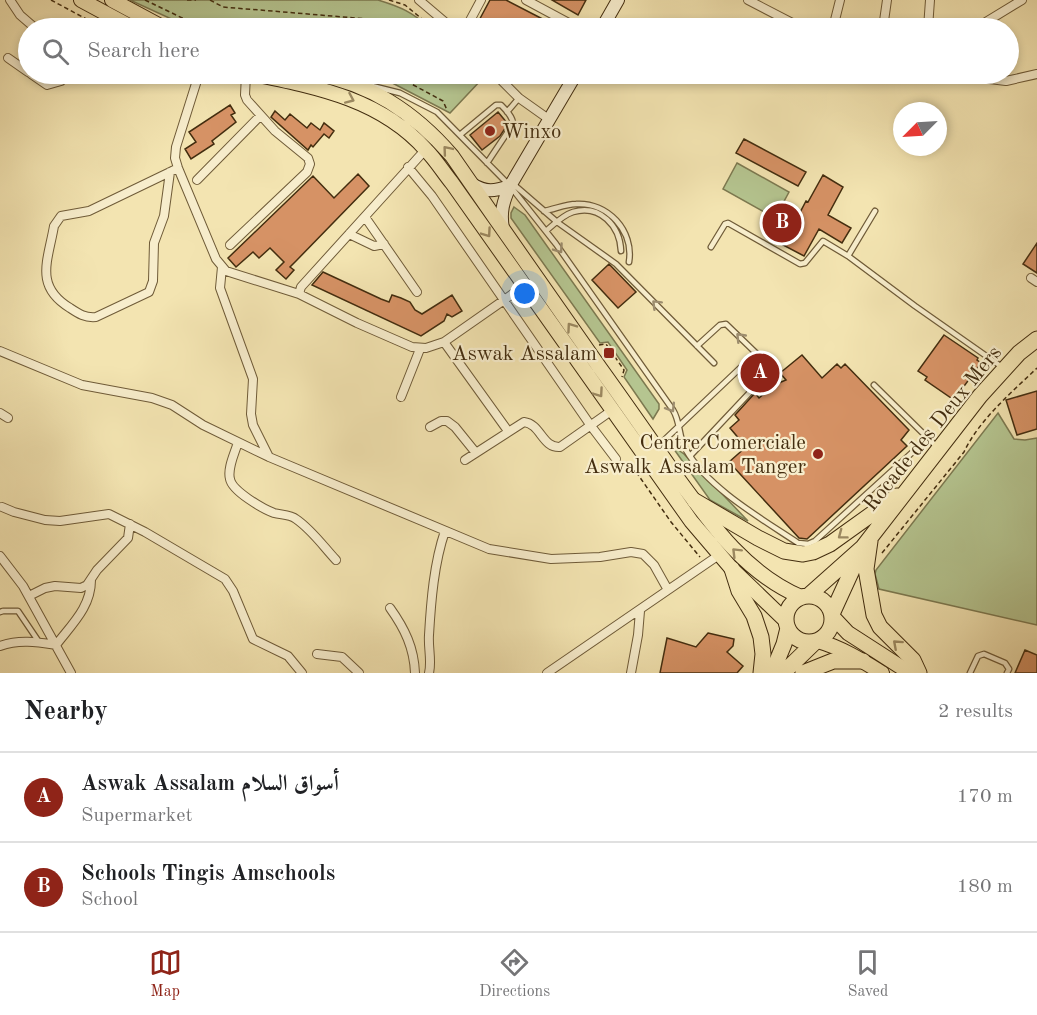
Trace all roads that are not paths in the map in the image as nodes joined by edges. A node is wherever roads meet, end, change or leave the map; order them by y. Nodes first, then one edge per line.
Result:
1 (10, 0) edge
2 (81, 0) edge
3 (112, 0) edge
4 (419, 0) edge
5 (481, 0) edge
6 (526, 0) edge
7 (618, 0) edge
8 (748, 0) edge
9 (840, 0) edge
10 (887, 0) edge
11 (930, 0) edge
12 (1022, 0) edge
13 (23, 18) edge
14 (114, 18) edge
15 (145, 18) edge
16 (440, 18) edge
17 (471, 18) edge
18 (559, 18) edge
19 (608, 18) edge
20 (782, 18) edge
21 (836, 18) edge
22 (884, 18) edge
23 (929, 18) edge
24 (992, 18) edge
25 (8, 58) dead end
26 (18, 65) edge
27 (1037, 74) edge
28 (1019, 78) edge
29 (198, 84) edge
30 (245, 84) edge
31 (296, 84) edge
32 (355, 84) edge
33 (365, 84) edge
34 (505, 84) edge
35 (570, 84) edge
36 (519, 98) junction
37 (507, 112) junction
38 (260, 116) junction
39 (550, 120) junction
40 (460, 134) junction
41 (426, 149) junction
42 (487, 163) junction
43 (408, 167) junction
44 (174, 170) junction
45 (197, 180) dead end
46 (471, 184) junction
47 (511, 185) junction
48 (544, 211) junction
49 (875, 211) dead end
50 (365, 217) junction
51 (557, 222) junction
52 (503, 229) junction
53 (546, 231) junction
54 (349, 234) junction
55 (384, 244) junction
56 (230, 245) dead end
57 (711, 246) dead end
58 (621, 251) dead end
59 (848, 256) junction
60 (629, 262) dead end
61 (222, 267) junction
62 (524, 286) junction
63 (417, 292) dead end
64 (299, 294) junction
65 (504, 300) junction
66 (1037, 339) edge
67 (444, 342) junction
68 (697, 346) junction
69 (420, 349) junction
70 (0, 351) edge
71 (756, 353) junction
72 (714, 363) dead end
73 (1004, 369) junction
74 (873, 385) dead end
75 (401, 397) dead end
76 (611, 411) junction
77 (591, 426) junction
78 (679, 426) junction
79 (430, 427) dead end
80 (508, 431) junction
81 (927, 439) junction
82 (238, 442) junction
83 (656, 447) junction
84 (939, 449) junction
85 (476, 453) junction
86 (690, 456) junction
87 (269, 457) junction
88 (616, 459) dead end
89 (465, 460) dead end
90 (907, 489) junction
91 (695, 501) junction
92 (2, 507) dead end
93 (130, 524) junction
94 (445, 531) junction
95 (867, 542) junction
96 (719, 555) junction
97 (0, 556) edge
98 (336, 560) dead end
99 (732, 569) junction
100 (92, 580) junction
101 (668, 590) junction
102 (29, 596) junction
103 (804, 597) junction
104 (390, 608) dead end
105 (640, 611) junction
106 (0, 612) edge
107 (833, 616) junction
108 (787, 625) junction
109 (39, 642) junction
110 (816, 642) junction
111 (56, 645) junction
112 (0, 646) edge
113 (316, 654) dead end
114 (863, 661) junction
115 (71, 673) edge
116 (302, 673) edge
117 (359, 673) edge
118 (415, 673) edge
119 (429, 673) edge
120 (547, 673) edge
121 (630, 673) edge
122 (761, 673) edge
123 (772, 673) edge
124 (783, 673) edge
125 (803, 673) edge
126 (882, 673) edge
127 (910, 673) edge
128 (919, 673) edge
129 (970, 673) edge
130 (1007, 673) edge

1 - 13 street
2 - 14 main road
3 - 15 main road
4 - 16 street
5 - 17 street
6 - 18 street
7 - 19 street
8 - 20 street
9 - 21 street
10 - 22 street
11 - 23 street
12 - 24 street
25 - 26 street
27 - 28 street
29 - 44 street
30 - 38 street
31 -> 41 main road
46 -> 32 main road
33 - 40 lane
34 - 36 street
35 - 39 street
36 - 37 lane
36 - 39 street
37 - 40 lane
37 - 42 lane
38 - 45 street
38 - 56 street
39 - 47 street
40 - 42 lane
41 - 43 street
41 -> 62 main road
42 - 47 lane
43 - 50 street
43 - 65 street
44 - 44 street
44 - 61 street
46 - 47 street
46 - 52 main road
47 - 48 lane
47 - 52 street
47 - 53 lane
48 - 51 lane
48 - 60 lane
49 - 59 lane
50 - 54 street
50 - 55 street
51 - 53 lane
51 - 58 lane
68 -> 51 lane
83 -> 52 main road
53 -> 78 lane
54 - 55 street
54 - 64 street
55 - 63 street
57 - 59 lane
59 - 73 lane
61 - 64 street
61 - 87 street
62 - 65 street
62 -> 76 main road
64 - 69 street
65 - 67 street
65 - 77 street
66 - 73 highway, Rocade des Deux Mers
67 - 69 street
67 - 80 street
71 -> 68 lane
68 - 72 lane
69 - 75 street
70 - 82 street
71 - 78 lane
71 - 86 lane
73 - 84 highway, Rocade des Deux Mers
74 - 81 lane
76 - 77 street
76 - 96 main road
77 - 80 street
77 - 88 street
78 - 83 lane
78 - 86 lane
79 - 85 street
80 - 85 street
81 - 84 lane
81 - 86 lane
82 - 87 street
82 - 98 street
83 - 91 main road
84 - 90 highway, Rocade des Deux Mers
85 - 89 street
87 - 94 street
90 -> 91 highway
90 - 95 highway, Rocade des Deux Mers
103 -> 91 main road
92 - 93 street
93 - 100 street
93 - 116 street
94 - 101 street
94 - 119 street
95 - 103 highway, Rocade des Deux Mers
95 - 107 highway, Rocade des Deux Mers
128 -> 95 highway
96 - 99 main road
96 - 101 street
97 - 102 street
99 - 108 main road
99 - 122 highway
100 - 102 street
100 - 111 street
101 - 105 street
102 - 111 street
103 - 107 highway
103 - 108 highway, Rocade des Deux Mers
104 - 118 street
105 - 120 street
105 - 121 street
106 - 109 lane
107 - 110 highway, Rocade des Deux Mers
107 - 127 main road
108 - 110 highway
108 - 123 highway, Rocade des Deux Mers
109 - 111 street
109 - 112 street
110 - 114 main road
110 - 124 highway, Rocade des Deux Mers
111 - 115 street
113 - 117 street
114 - 125 highway
114 - 126 main road
129 - 130 lane

